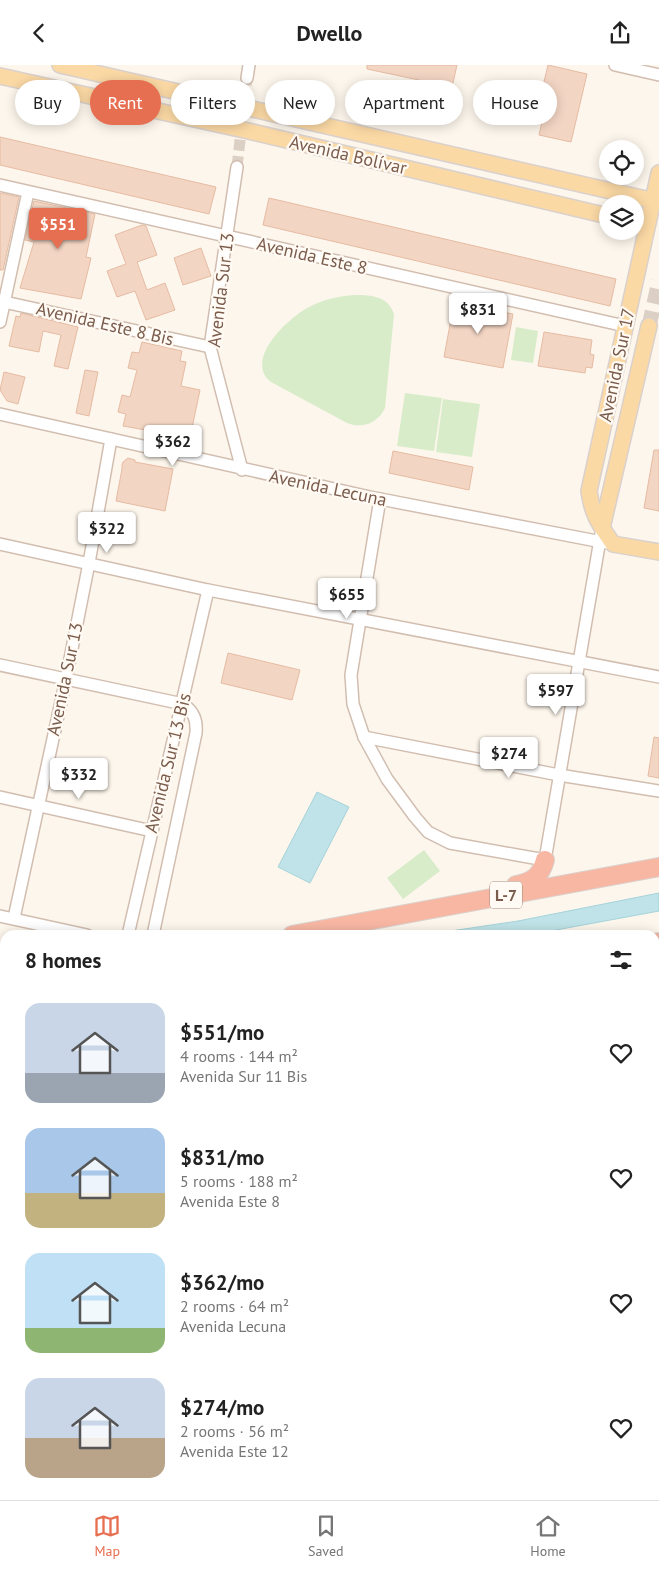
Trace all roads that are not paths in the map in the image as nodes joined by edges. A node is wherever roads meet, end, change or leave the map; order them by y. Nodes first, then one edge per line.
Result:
1 (60, 65) edge
2 (249, 65) edge
3 (615, 65) edge
4 (0, 75) edge
5 (659, 75) edge
6 (247, 78) tunnel mouth
7 (237, 167) tunnel mouth
8 (659, 173) edge
9 (0, 185) edge
10 (28, 192) junction
11 (656, 201) edge
12 (599, 213) edge
13 (647, 225) edge
14 (227, 237) junction
15 (2, 301) edge
16 (0, 322) edge
17 (625, 326) junction
18 (649, 326) tunnel mouth
19 (210, 347) junction
20 (0, 414) edge
21 (111, 439) junction
22 (242, 470) junction
23 (589, 491) junction
24 (380, 499) junction
25 (606, 508) junction
26 (605, 538) junction
27 (0, 543) edge
28 (659, 552) edge
29 (89, 563) junction
30 (208, 590) junction
31 (360, 619) junction
32 (579, 662) junction
33 (0, 665) edge
34 (659, 677) edge
35 (66, 679) junction
36 (183, 704) junction
37 (364, 737) junction
38 (559, 775) junction
39 (659, 791) edge
40 (0, 797) edge
41 (38, 805) junction
42 (152, 831) junction
43 (545, 860) junction
44 (659, 867) edge
45 (0, 916) edge
46 (14, 918) junction
47 (352, 923) junction
48 (66, 930) edge
49 (129, 930) edge
50 (154, 930) edge
51 (317, 930) edge

1 - 11 main road, Avenida Bolívar
2 - 6 street
3 - 5 street
4 - 12 main road, Avenida Bolívar
7 - 14 street, Avenida Sur 13
8 - 11 main road, Avenida Sur 17
9 - 10 street, Avenida Este 8
10 - 14 street, Avenida Este 8
10 - 15 street
11 - 13 main road, Avenida Sur 17
13 - 17 main road, Avenida Sur 17
14 - 17 street, Avenida Este 8
14 - 19 street, Avenida Sur 13
15 - 16 street
15 - 19 street, Avenida Este 8 Bis
17 - 23 main road, Avenida Sur 17
18 - 25 main road, Avenida Sur 17
19 - 22 street, Avenida Sur 13
20 - 21 street, Avenida Lecuna
21 - 22 street, Avenida Lecuna
21 - 29 street, Avenida Sur 13
22 - 24 street, Avenida Lecuna
23 - 25 main road
23 - 26 main road, Avenida Sur 17
24 - 26 street, Avenida Lecuna
24 - 31 street
25 - 26 main road, Avenida Sur 17
26 - 28 main road, Avenida Lecuna
26 - 32 street, Avenida Sur 17
27 - 29 street
29 - 30 street
29 - 35 street, Avenida Sur 13
30 - 31 street
30 - 36 street, Avenida Sur 13 Bis
31 - 32 street
31 - 37 street
32 - 34 street
32 - 38 street, Avenida Sur 17
33 - 35 street
35 - 36 street
35 - 41 street, Avenida Sur 13
36 - 42 street, Avenida Sur 13 Bis
36 - 50 street
37 - 38 street
37 - 43 street
38 - 39 street
38 - 43 street, Avenida Sur 17
40 - 41 street
41 - 42 street
41 - 46 street, Avenida Sur 13
42 - 49 street, Avenida Sur 13 Bis
43 - 47 highway
44 - 47 highway, L-7
45 - 46 street
46 - 48 street
47 - 51 highway, L-7

